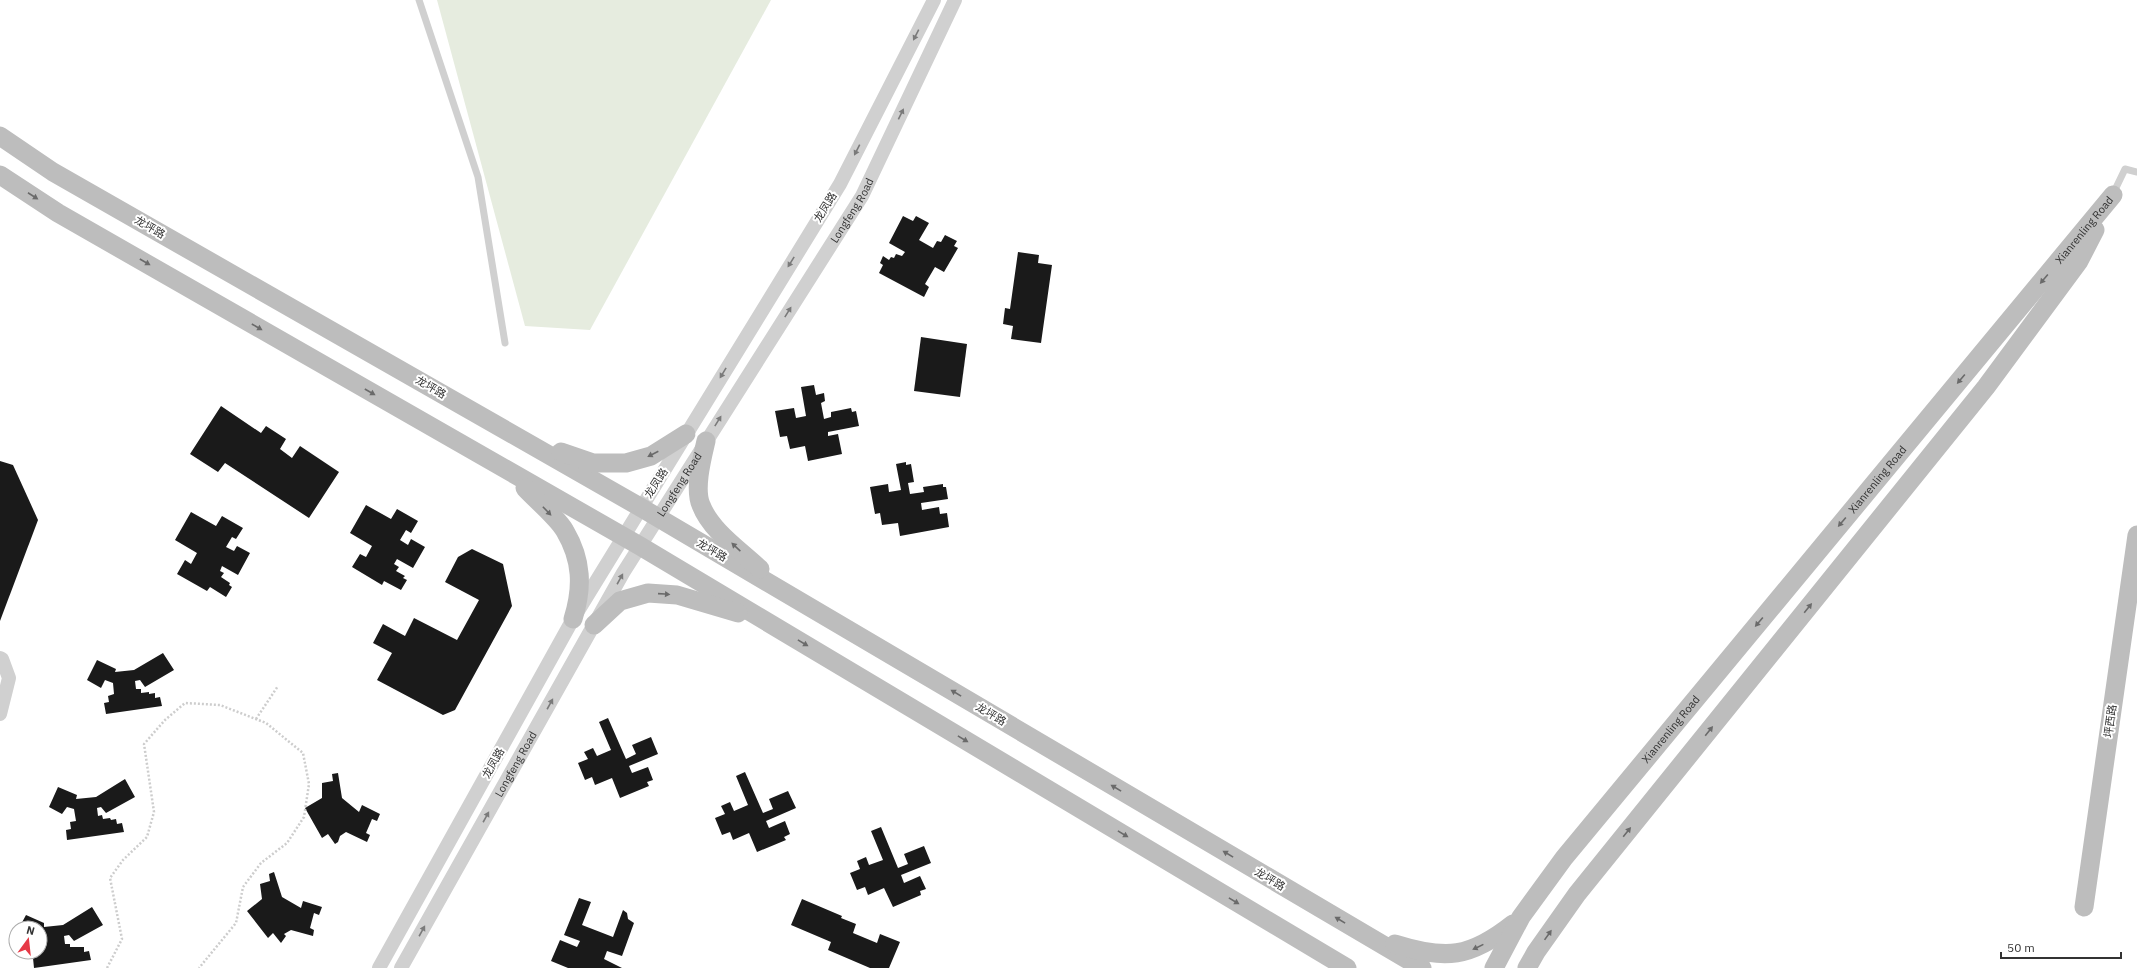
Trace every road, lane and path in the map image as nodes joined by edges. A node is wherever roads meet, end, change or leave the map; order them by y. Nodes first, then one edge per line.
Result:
1 (419, 0) edge
2 (934, 0) edge
3 (955, 0) edge
4 (0, 136) edge
5 (2137, 172) edge
6 (0, 175) edge
7 (2113, 195) junction
8 (505, 343) dead end
9 (686, 434) junction
10 (524, 440) junction
11 (706, 441) junction
12 (510, 473) junction
13 (640, 507) junction
14 (658, 518) junction
15 (2137, 535) edge
16 (623, 537) junction
17 (640, 546) junction
18 (785, 593) junction
19 (574, 619) junction
20 (770, 623) junction
21 (594, 625) junction
22 (0, 658) edge
23 (278, 686) dead end
24 (0, 714) edge
25 (256, 719) junction
26 (2084, 907) dead end
27 (1521, 917) junction
28 (1361, 932) junction
29 (405, 967) edge
30 (1345, 967) edge
31 (107, 968) edge
32 (199, 968) edge
33 (380, 968) edge
34 (1422, 968) edge
35 (1494, 968) edge
36 (1527, 968) edge

1 - 8 lane
2 -> 9 street, 龙凤路
11 -> 3 street, Longfeng Road
4 - 10 main road, 龙坪路
5 - 7 lane
6 -> 12 main road
7 -> 27 main road, Xianrenling Road
36 -> 7 main road, Xianrenling Road
9 -> 10 main road
9 - 13 street, 龙凤路
10 - 13 main road, 龙坪路
11 - 14 street, Longfeng Road
18 -> 11 main road
12 - 16 main road
12 -> 19 main road
13 - 14 main road, 龙坪路
13 - 16 street, 龙凤路
14 - 17 street, Longfeng Road
14 - 18 main road, 龙坪路
15 - 26 main road, 坪西路
16 - 17 main road
16 - 19 street, 龙凤路
17 - 20 main road
21 -> 17 street, Longfeng Road
28 -> 18 main road, 龙坪路
19 - 33 street, 龙凤路
21 -> 20 main road
20 -> 30 main road
29 -> 21 street, Longfeng Road
22 - 24 street
23 - 25 path
25 - 31 path
25 - 32 path
27 -> 28 main road
27 - 35 main road, Xianrenling Road
28 - 34 main road, 龙坪路

